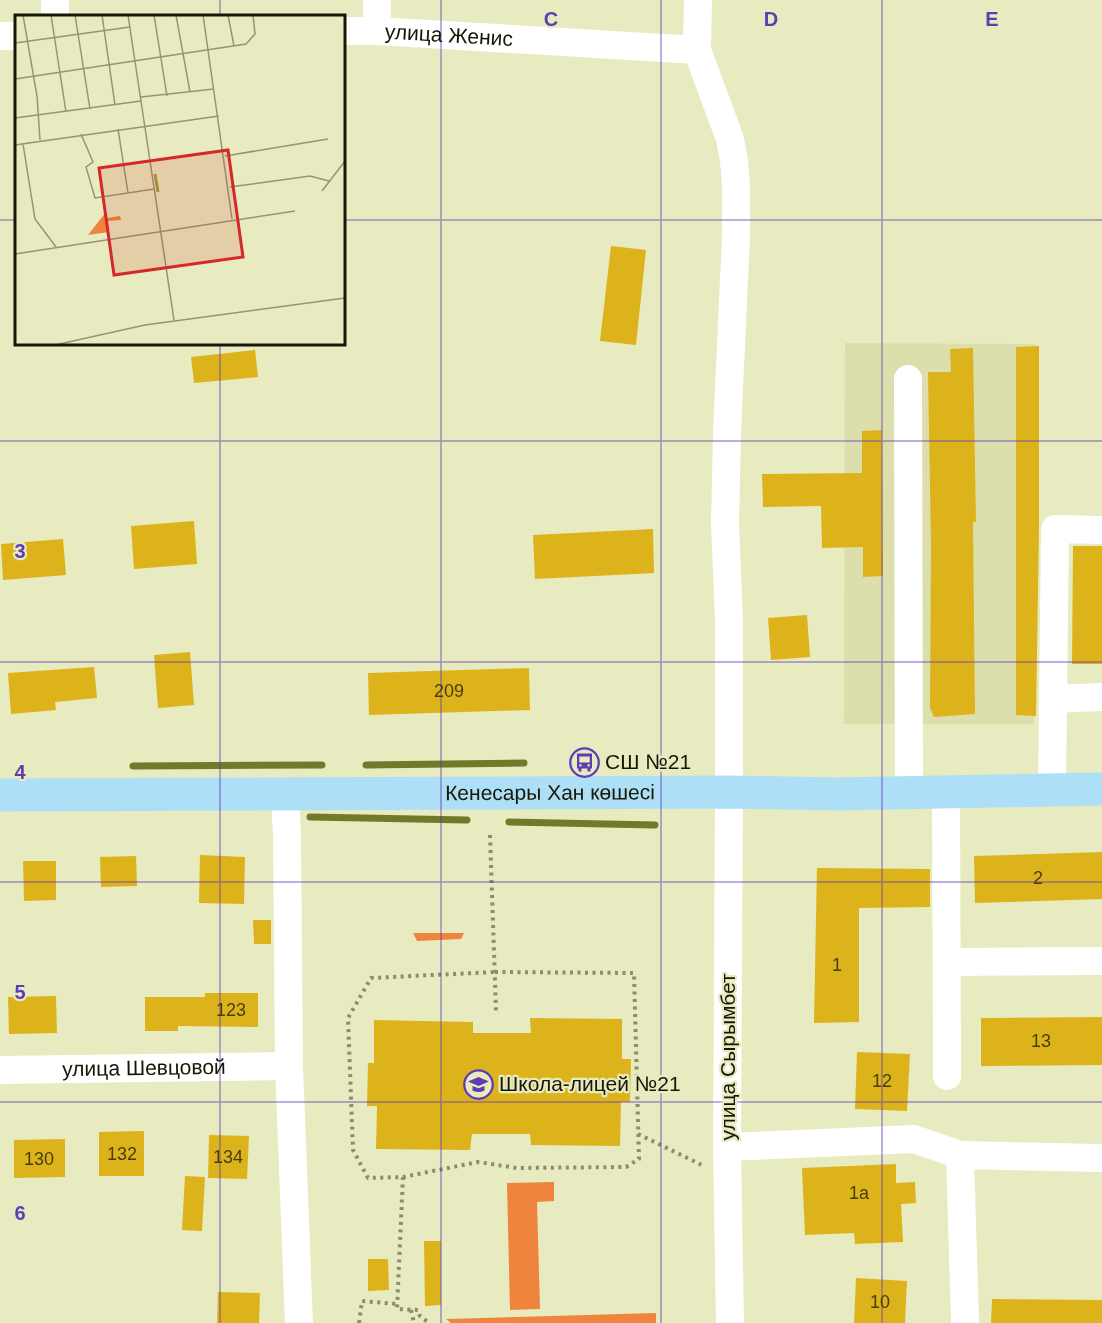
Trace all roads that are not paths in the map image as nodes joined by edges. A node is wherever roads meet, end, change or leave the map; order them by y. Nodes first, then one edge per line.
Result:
1 (377, 0) edge
2 (698, 0) edge
3 (377, 31) junction
4 (345, 32) edge
5 (697, 51) junction
6 (908, 379) dead end
7 (1102, 530) edge
8 (1102, 697) edge
9 (1053, 699) junction
10 (1102, 789) edge
11 (1052, 790) junction
12 (729, 792) junction
13 (909, 792) junction
14 (946, 792) junction
15 (285, 794) junction
16 (0, 795) edge
17 (947, 962) junction
18 (1102, 962) edge
19 (289, 1066) junction
20 (0, 1070) edge
21 (947, 1076) dead end
22 (727, 1147) junction
23 (960, 1155) junction
24 (1102, 1158) edge
25 (299, 1323) edge
26 (730, 1323) edge
27 (965, 1323) edge

1 - 3 street
2 - 5 street
3 - 4 street, улица Женис
3 - 5 street, улица Женис
5 - 12 street, улица Сырымбет
6 - 13 street
7 - 9 street
8 - 9 street
9 - 11 street
10 - 11 main road, Кенесары Хан көшесі
11 - 14 main road, Кенесары Хан көшесі
12 - 13 main road, Кенесары Хан көшесі
12 - 15 main road, Кенесары Хан көшесі
12 - 22 street, улица Сырымбет
13 - 14 main road, Кенесары Хан көшесі
14 - 17 street
15 - 16 main road, Кенесары Хан көшесі
15 - 19 street
17 - 18 street
17 - 21 street
19 - 20 street, улица Шевцовой
19 - 25 street
22 - 23 street
22 - 26 street, улица Сырымбет
23 - 24 street
23 - 27 street

